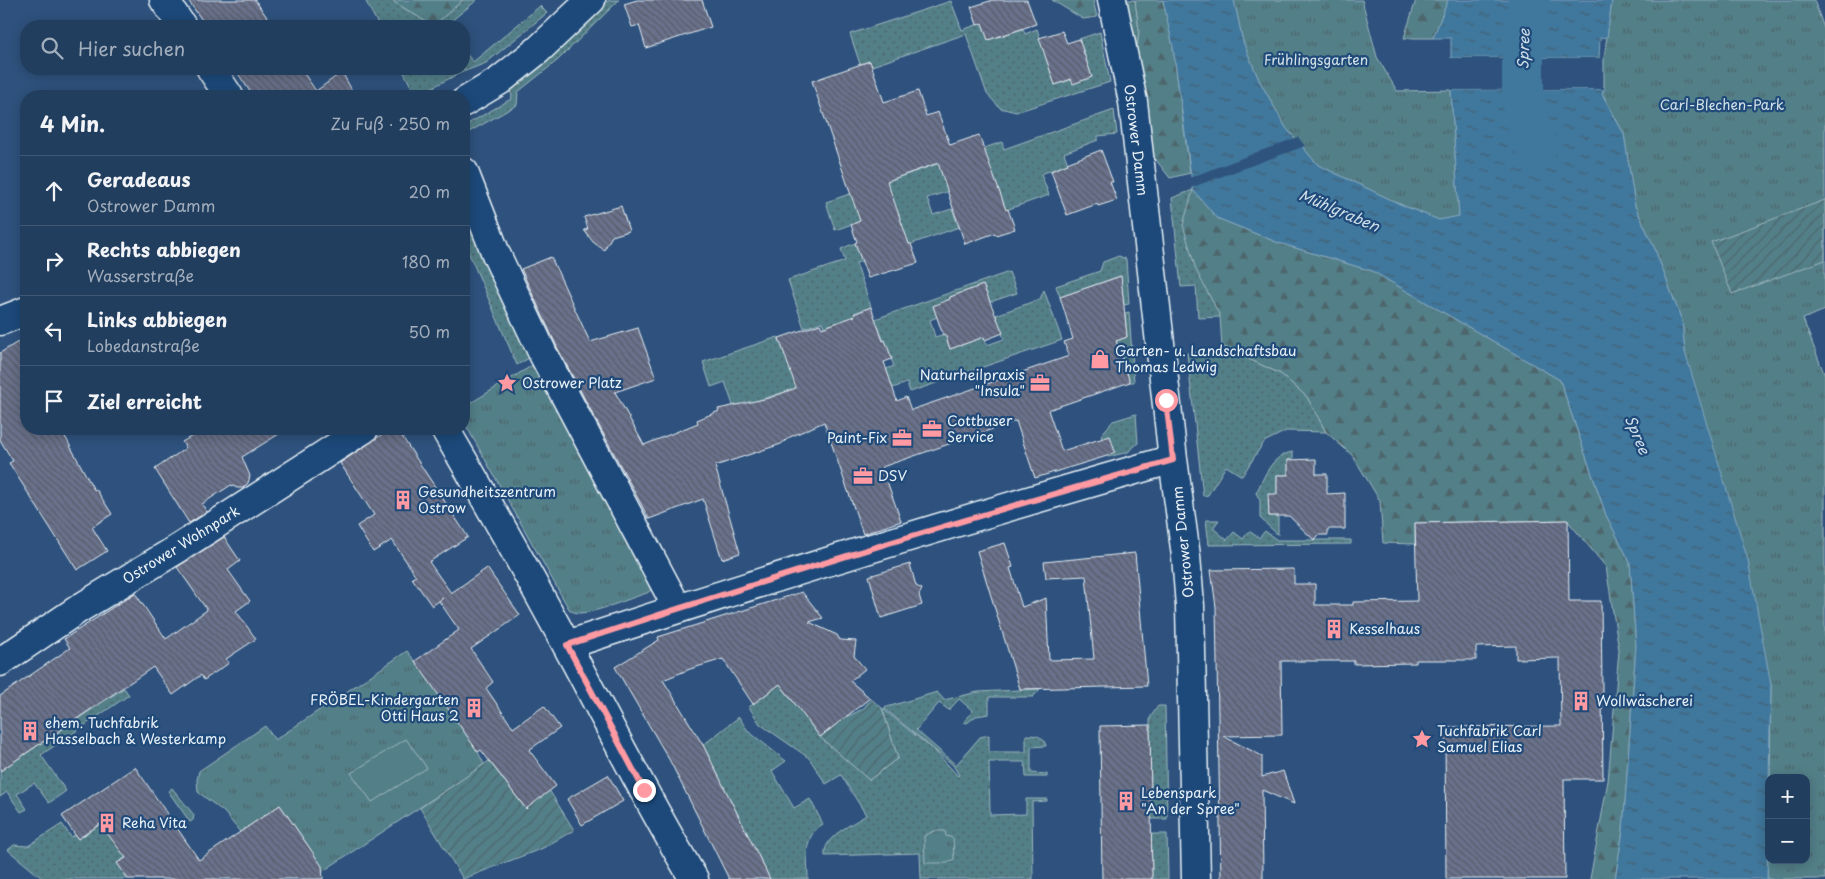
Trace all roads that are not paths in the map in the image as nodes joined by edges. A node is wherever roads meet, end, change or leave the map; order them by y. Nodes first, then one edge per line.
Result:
1 (164, 0) edge
2 (591, 0) edge
3 (1112, 0) edge
4 (178, 20) edge
5 (215, 75) edge
6 (226, 90) edge
7 (470, 98) edge
8 (470, 187) edge
9 (20, 313) edge
10 (0, 321) edge
11 (355, 435) edge
12 (449, 435) edge
13 (1173, 460) junction
14 (678, 608) junction
15 (567, 645) junction
16 (0, 662) edge
17 (694, 879) edge
18 (1196, 879) edge

1 - 4 street
2 - 7 street
3 - 13 street, Ostrower Damm
5 - 6 street
8 - 14 street
9 - 10 street
11 - 16 street, Ostrower Wohnpark
12 - 15 street
13 - 14 street
13 - 18 street, Ostrower Damm
14 - 15 street
15 - 17 street

